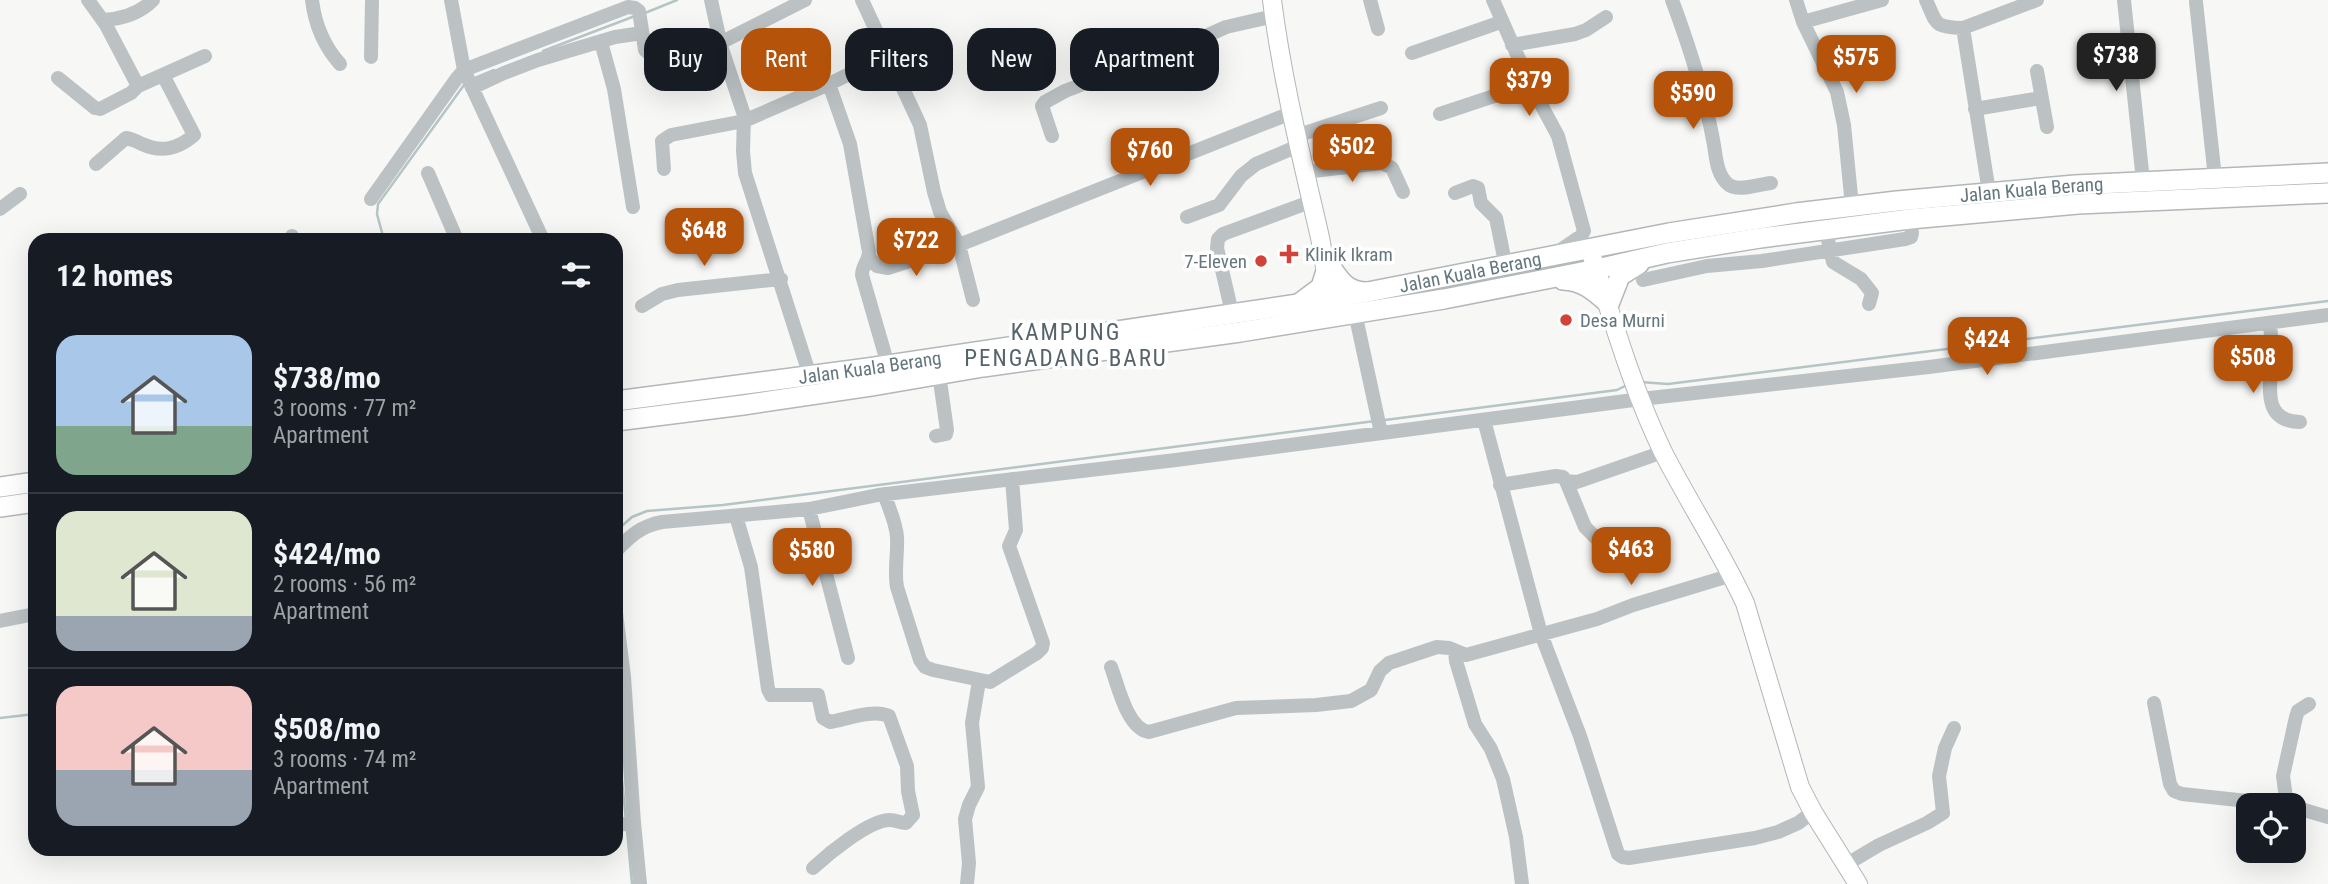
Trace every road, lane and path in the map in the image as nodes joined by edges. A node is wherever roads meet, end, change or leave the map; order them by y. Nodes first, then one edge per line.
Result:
1 (88, 0) edge
2 (153, 0) edge
3 (312, 0) edge
4 (372, 0) edge
5 (451, 0) edge
6 (711, 0) edge
7 (805, 0) edge
8 (862, 0) edge
9 (1370, 0) edge
10 (1493, 0) edge
11 (1672, 0) edge
12 (1796, 0) edge
13 (1882, 0) edge
14 (1926, 0) edge
15 (2038, 0) edge
16 (2124, 0) edge
17 (2196, 2) dead end
18 (1273, 8) edge
19 (1606, 17) dead end
20 (103, 20) junction
21 (640, 21) junction
22 (1502, 22) junction
23 (1803, 22) junction
24 (717, 28) edge
25 (875, 28) edge
26 (1963, 28) junction
27 (1378, 29) dead end
28 (727, 34) edge
29 (644, 39) edge
30 (601, 41) junction
31 (1512, 45) junction
32 (1412, 53) dead end
33 (205, 56) dead end
34 (372, 57) dead end
35 (340, 64) dead end
36 (727, 65) edge
37 (2037, 71) dead end
38 (163, 75) junction
39 (58, 78) dead end
40 (468, 79) junction
41 (1530, 84) junction
42 (138, 86) junction
43 (831, 90) edge
44 (813, 91) edge
45 (904, 91) edge
46 (2042, 98) junction
47 (1381, 108) dead end
48 (1975, 109) junction
49 (1291, 113) junction
50 (1440, 114) dead end
51 (744, 121) junction
52 (2047, 127) dead end
53 (1052, 136) dead end
54 (1297, 141) junction
55 (96, 164) dead end
56 (664, 169) dead end
57 (1304, 172) junction
58 (428, 173) dead end
59 (2328, 173) edge
60 (2215, 178) junction
61 (2143, 181) junction
62 (1771, 183) dead end
63 (1403, 192) dead end
64 (1989, 192) junction
65 (1455, 193) dead end
66 (2328, 193) edge
67 (20, 194) dead end
68 (371, 199) dead end
69 (1310, 202) junction
70 (1852, 206) junction
71 (633, 207) dead end
72 (0, 209) edge
73 (1187, 216) dead end
74 (1910, 219) junction
75 (1826, 229) junction
76 (454, 233) edge
77 (540, 233) edge
78 (1759, 238) junction
79 (1668, 243) junction
80 (959, 245) junction
81 (1829, 249) junction
82 (1590, 250) junction
83 (1705, 256) junction
84 (869, 257) junction
85 (1549, 258) junction
86 (1762, 261) junction
87 (1506, 267) junction
88 (1597, 269) junction
89 (1329, 272) junction
90 (781, 279) junction
91 (1643, 280) dead end
92 (1527, 282) junction
93 (1368, 292) junction
94 (973, 300) dead end
95 (1609, 304) junction
96 (1870, 304) dead end
97 (642, 306) dead end
98 (1290, 306) junction
99 (1343, 310) junction
100 (1232, 313) junction
101 (2328, 315) edge
102 (2270, 323) junction
103 (888, 365) junction
104 (939, 374) junction
105 (810, 376) junction
106 (623, 397) edge
107 (1640, 397) junction
108 (623, 420) edge
109 (1484, 420) junction
110 (2300, 422) dead end
111 (1379, 424) junction
112 (936, 436) dead end
113 (1663, 452) junction
114 (1012, 479) junction
115 (1566, 481) junction
116 (28, 483) edge
117 (1500, 485) junction
118 (0, 487) edge
119 (884, 494) junction
120 (28, 503) edge
121 (0, 507) edge
122 (809, 509) junction
123 (736, 516) junction
124 (1598, 540) dead end
125 (623, 544) edge
126 (1732, 575) junction
127 (28, 615) edge
128 (0, 621) edge
129 (1541, 634) junction
130 (1455, 652) junction
131 (848, 658) dead end
132 (1111, 667) dead end
133 (623, 669) edge
134 (979, 681) junction
135 (2154, 703) dead end
136 (2309, 704) dead end
137 (1954, 728) dead end
138 (2285, 793) edge
139 (2236, 800) edge
140 (2306, 811) edge
141 (1813, 812) junction
142 (2328, 817) edge
143 (626, 824) edge
144 (1847, 864) junction
145 (813, 868) dead end
146 (640, 884) edge
147 (967, 884) edge
148 (1522, 884) edge
149 (1858, 884) edge

1 - 20 street
2 - 20 street
3 - 35 street
4 - 34 street
5 - 40 street
6 - 24 street
7 - 28 street
8 - 25 street
9 - 27 street
10 - 22 street
11 - 62 street
12 - 23 street
13 - 23 street
14 - 26 street
15 - 26 street
16 - 61 street
17 - 60 street
18 - 49 main road
18 - 53 street
19 - 31 street
20 - 42 street
21 - 29 street
21 - 30 street
21 - 40 street
22 - 31 street
22 - 32 street
23 - 70 street
26 - 48 street
30 - 40 street
30 - 71 street
31 - 41 street
33 - 38 street
36 - 51 street
37 - 46 street
38 - 42 street
38 - 55 street
39 - 42 street
40 - 68 street
40 - 77 street
41 - 50 street
41 - 85 street
43 - 84 street
44 - 51 street
45 - 80 street
46 - 48 street
46 - 52 street
47 - 54 street
48 - 64 street
49 - 54 main road
49 - 80 street
51 - 56 street
51 - 90 street
54 - 57 main road
54 - 73 street
57 - 63 street
57 - 69 main road
58 - 76 street
59 - 60 highway, Jalan Kuala Berang
60 - 61 highway, Jalan Kuala Berang
61 - 64 highway, Jalan Kuala Berang
64 - 70 highway, Jalan Kuala Berang
65 - 87 street
66 - 74 highway, Jalan Kuala Berang
67 - 72 street
69 - 89 main road
69 - 100 street
70 - 79 highway, Jalan Kuala Berang
74 - 75 highway, Jalan Kuala Berang
74 - 81 street
75 - 78 highway, Jalan Kuala Berang
75 - 81 street
78 - 83 highway, Jalan Kuala Berang
78 - 86 street
79 - 82 highway, Jalan Kuala Berang
79 - 83 highway, Jalan Kuala Berang
79 - 88 highway, Jalan Kuala Berang
79 - 95 highway
80 - 84 street
80 - 94 street
81 - 86 street
81 - 96 street
82 - 85 highway, Jalan Kuala Berang
82 - 88 main road
83 - 86 street
83 - 91 street
84 - 103 street
85 - 87 highway, Jalan Kuala Berang
87 - 93 highway, Jalan Kuala Berang
88 - 92 highway, Jalan Kuala Berang
88 - 95 main road
89 - 93 highway
89 - 98 highway
89 - 99 main road
90 - 97 street
90 - 105 street
92 - 95 highway
92 - 99 highway, Jalan Kuala Berang
93 - 99 highway, Jalan Kuala Berang
95 - 107 main road
98 - 99 highway, Jalan Kuala Berang
98 - 100 highway, Jalan Kuala Berang
99 - 104 highway, Jalan Kuala Berang
99 - 111 street
100 - 103 highway, Jalan Kuala Berang
101 - 102 street
102 - 107 street
102 - 110 street
103 - 105 highway, Jalan Kuala Berang
104 - 108 highway, Jalan Kuala Berang
104 - 112 street
105 - 106 highway, Jalan Kuala Berang
107 - 109 street
107 - 113 main road
109 - 111 street
109 - 117 street
111 - 114 street
113 - 115 street
113 - 126 main road
114 - 119 street
114 - 134 street
115 - 117 street
115 - 124 street
116 - 118 highway
117 - 129 street
119 - 122 street
119 - 134 street
120 - 121 highway
122 - 123 street
122 - 131 street
123 - 125 street
123 - 145 street
126 - 129 street
126 - 141 main road
127 - 128 street
129 - 130 street
129 - 141 street
130 - 132 street
130 - 148 street
133 - 143 street
134 - 147 street
135 - 139 street
136 - 138 street
137 - 144 street
140 - 142 street
141 - 144 main road
143 - 146 street
144 - 149 main road

